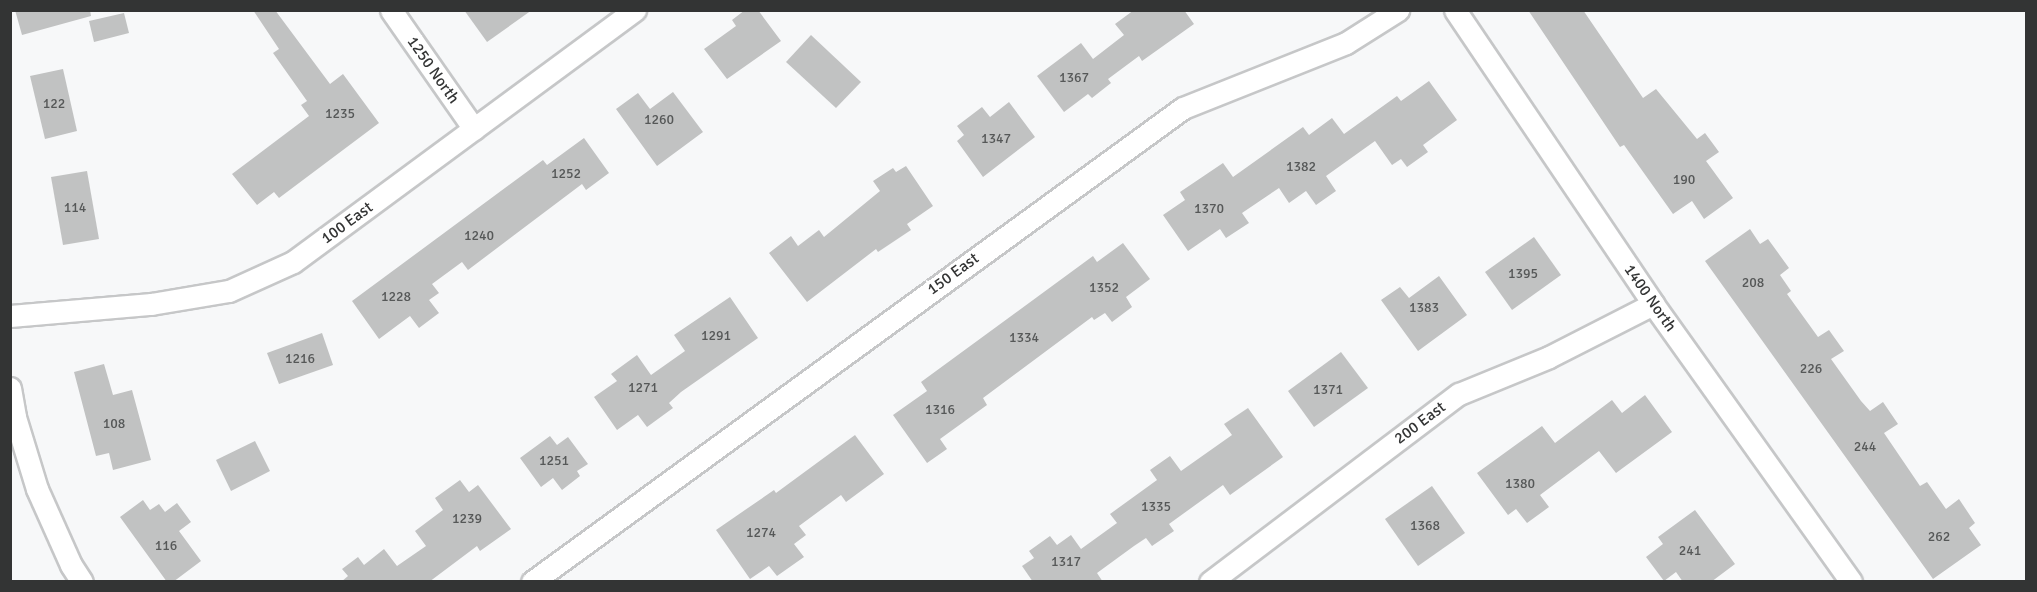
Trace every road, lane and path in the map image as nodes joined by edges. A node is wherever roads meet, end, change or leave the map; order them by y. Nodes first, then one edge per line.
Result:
1 (390, 10) edge
2 (634, 10) edge
3 (1398, 10) edge
4 (1455, 10) edge
5 (474, 129) junction
6 (1653, 304) junction
7 (10, 315) edge
8 (10, 388) edge
9 (82, 582) edge
10 (532, 582) edge
11 (1210, 582) edge
12 (1851, 582) edge

1 - 5 street, 1250 North
2 - 5 street, 100 East
3 - 10 street, 150 East
4 - 6 street, 1400 North
5 - 7 street, 100 East
6 - 11 street, 200 East
6 - 12 street, 1400 North
8 - 9 street

